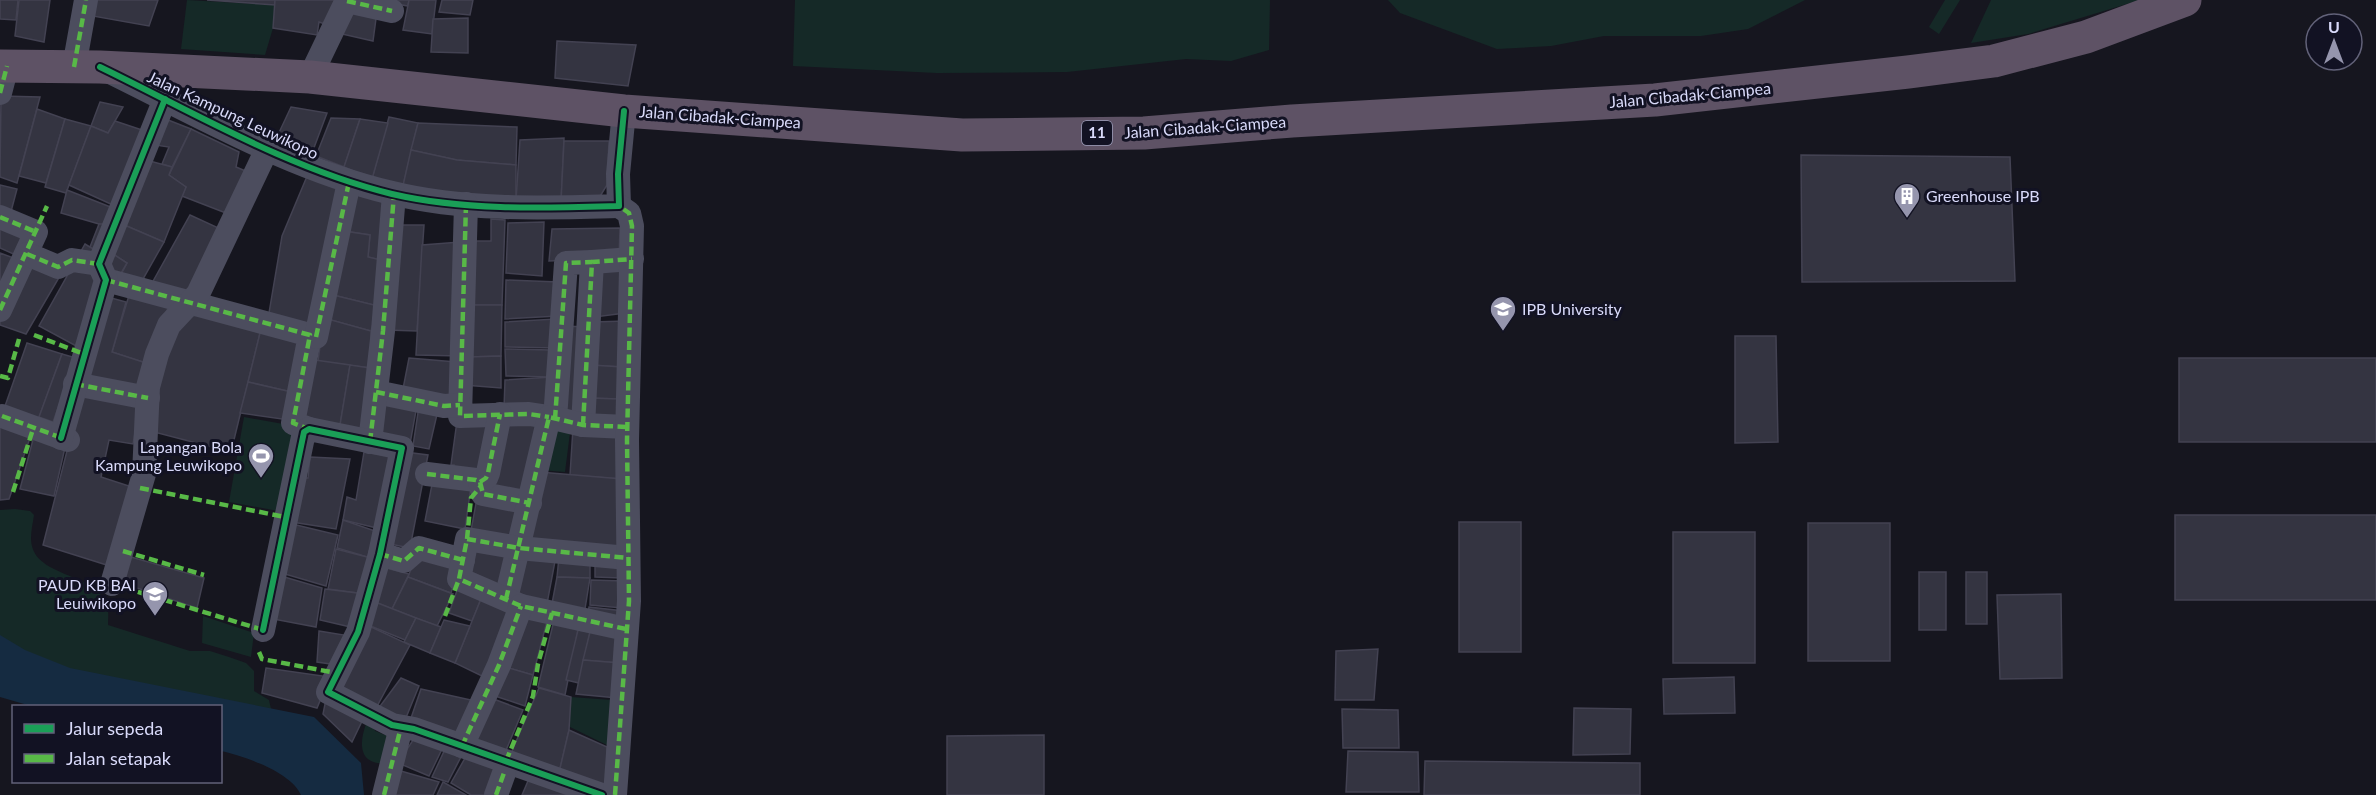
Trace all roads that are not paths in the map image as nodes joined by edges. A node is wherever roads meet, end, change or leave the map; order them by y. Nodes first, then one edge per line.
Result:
1 (86, 0) edge
2 (347, 0) edge
3 (2185, 0) edge
4 (392, 11) dead end
5 (87, 67) junction
6 (2, 75) edge
7 (310, 77) junction
8 (165, 99) junction
9 (624, 111) junction
10 (267, 149) junction
11 (350, 182) junction
12 (394, 194) junction
13 (466, 204) junction
14 (619, 206) junction
15 (0, 217) edge
16 (27, 254) junction
17 (632, 259) junction
18 (592, 262) junction
19 (103, 272) junction
20 (188, 304) junction
21 (0, 310) edge
22 (316, 337) dead end
23 (75, 384) junction
24 (376, 392) junction
25 (148, 398) junction
26 (460, 405) junction
27 (500, 414) junction
28 (2, 416) dead end
29 (552, 418) junction
30 (584, 425) junction
31 (627, 427) junction
32 (309, 429) junction
33 (370, 441) junction
34 (427, 474) dead end
35 (480, 482) junction
36 (530, 504) junction
37 (519, 548) junction
38 (380, 554) junction
39 (628, 558) junction
40 (463, 560) junction
41 (112, 584) dead end
42 (513, 602) junction
43 (626, 629) junction
44 (263, 630) dead end
45 (401, 727) junction
46 (462, 746) junction
47 (384, 795) edge
48 (602, 795) edge
49 (615, 795) edge

1 - 5 street
2 - 4 street
2 - 7 street
3 - 9 highway, Jalan Cibadak-Ciampea / 11
5 - 6 highway, Jalan Cibadak-Ciampea / 11
5 - 7 highway, Jalan Cibadak-Ciampea / 11
5 - 8 street, Jalan Kampung Leuwikopo
7 - 9 highway, Jalan Cibadak-Ciampea / 11
8 - 10 street, Jalan Kampung Leuwikopo
8 - 19 street
9 - 14 street
10 - 11 street, Jalan Kampung Leuwikopo
10 - 20 street
11 - 12 street, Jalan Kampung Leuwikopo
11 - 22 street
12 - 13 street, Jalan Kampung Leuwikopo
12 - 24 street
13 - 14 street, Jalan Kampung Leuwikopo
13 - 26 street
14 - 17 street
15 - 16 street
16 - 19 street
16 - 21 street
17 - 18 street
17 - 31 street
18 - 29 street
18 - 30 street
19 - 20 street
19 - 23 street
20 - 25 street
20 - 32 street
23 - 25 street
23 - 28 street
24 - 26 street
24 - 33 street
25 - 41 street
26 - 27 street
27 - 29 street
27 - 35 street
29 - 30 street
29 - 36 street
30 - 31 street
31 - 39 street
32 - 33 street
32 - 44 street
33 - 38 street
34 - 35 street
35 - 36 street
36 - 37 street
37 - 39 street
37 - 40 street
37 - 42 street
38 - 40 street
38 - 45 street
39 - 43 street
40 - 42 street
42 - 43 street
42 - 46 street
43 - 49 street
45 - 46 street
45 - 47 street
46 - 48 street

